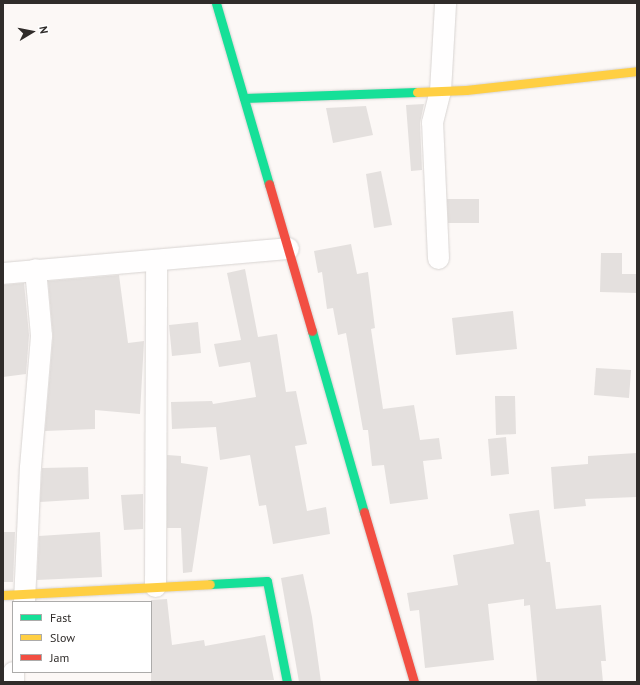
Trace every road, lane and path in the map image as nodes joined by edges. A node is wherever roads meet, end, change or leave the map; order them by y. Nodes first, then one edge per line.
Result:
1 (216, 3) edge
2 (445, 3) edge
3 (637, 71) edge
4 (440, 90) junction
5 (244, 98) junction
6 (288, 248) junction
7 (438, 258) dead end
8 (156, 260) junction
9 (35, 269) junction
10 (3, 274) edge
11 (155, 586) junction
12 (3, 595) edge
13 (25, 598) edge
14 (286, 682) edge
15 (414, 682) edge

1 - 5 street
2 - 4 street
3 - 4 street
4 - 5 street
4 - 7 street
5 - 6 street
6 - 8 street
6 - 15 street
8 - 9 street
8 - 11 street
9 - 10 street
9 - 13 street
11 - 13 street
11 - 14 street
12 - 13 street

